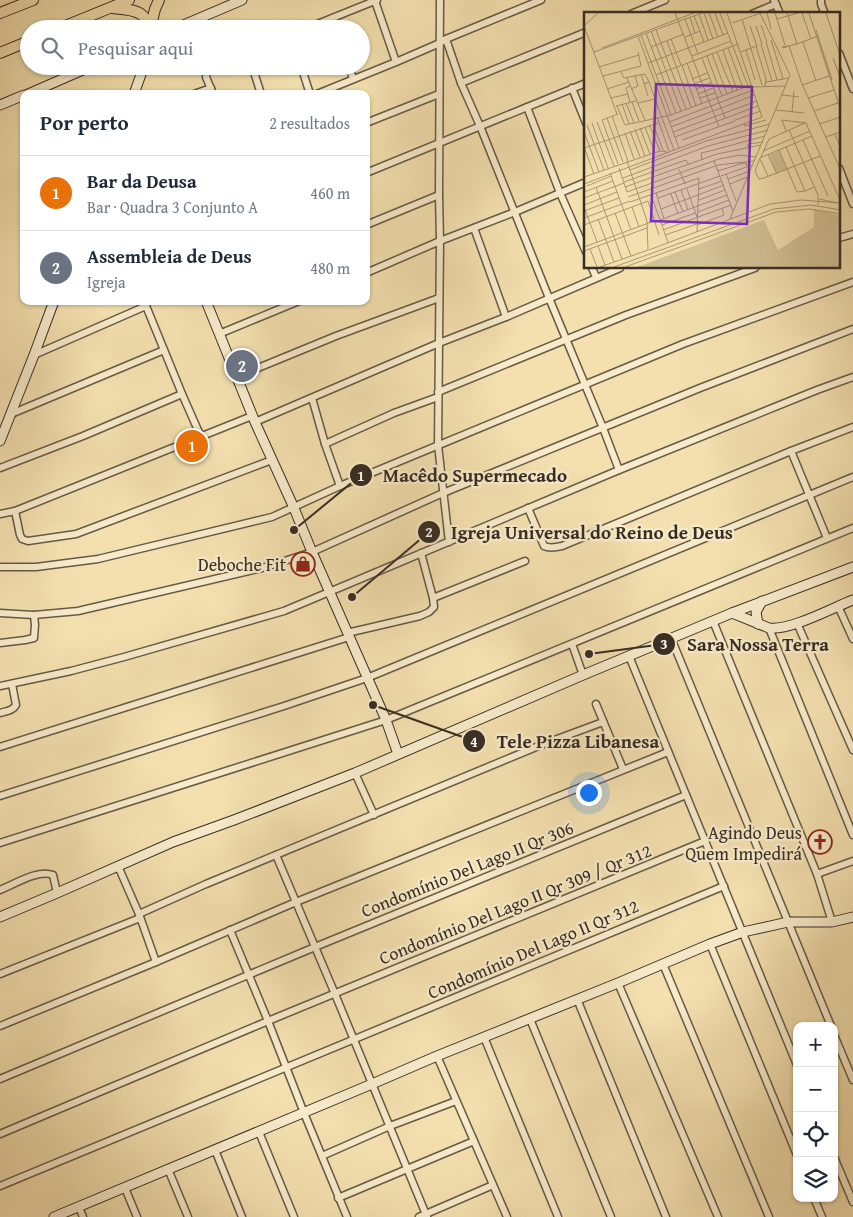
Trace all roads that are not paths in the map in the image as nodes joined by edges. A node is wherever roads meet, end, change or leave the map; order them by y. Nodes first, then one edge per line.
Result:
1 (33, 0) edge
2 (129, 0) edge
3 (159, 0) edge
4 (242, 0) edge
5 (376, 0) edge
6 (440, 0) edge
7 (541, 0) edge
8 (665, 0) edge
9 (775, 2) edge
10 (109, 8) junction
11 (636, 12) edge
12 (756, 12) edge
13 (0, 14) edge
14 (333, 18) joint
15 (80, 20) edge
16 (145, 20) edge
17 (152, 20) edge
18 (195, 20) edge
19 (328, 20) edge
20 (584, 33) edge
21 (443, 41) junction
22 (20, 45) edge
23 (0, 53) edge
24 (840, 56) edge
25 (396, 62) junction
26 (370, 73) edge
27 (71, 75) edge
28 (141, 75) edge
29 (206, 75) edge
30 (255, 75) edge
31 (304, 75) edge
32 (352, 75) edge
33 (364, 75) edge
34 (354, 79) junction
35 (461, 83) junction
36 (584, 84) edge
37 (572, 88) junction
38 (853, 89) edge
39 (37, 90) edge
40 (135, 90) edge
41 (212, 90) edge
42 (260, 90) edge
43 (309, 90) edge
44 (326, 90) edge
45 (439, 94) junction
46 (20, 97) edge
47 (0, 105) edge
48 (527, 107) junction
49 (584, 118) edge
50 (370, 121) edge
51 (480, 126) junction
52 (439, 143) junction
53 (840, 171) edge
54 (370, 172) edge
55 (584, 183) edge
56 (560, 193) junction
57 (439, 195) junction
58 (853, 204) edge
59 (515, 212) junction
60 (370, 223) edge
61 (474, 228) junction
62 (853, 234) edge
63 (840, 238) edge
64 (440, 241) junction
65 (584, 247) edge
66 (592, 269) edge
67 (617, 269) edge
68 (753, 269) edge
69 (370, 271) edge
70 (596, 277) junction
71 (853, 282) edge
72 (439, 298) junction
73 (549, 298) junction
74 (53, 305) edge
75 (143, 305) edge
76 (145, 305) edge
77 (208, 305) edge
78 (289, 305) edge
79 (506, 317) junction
80 (853, 329) edge
81 (219, 334) junction
82 (566, 340) junction
83 (439, 343) junction
84 (164, 350) junction
85 (34, 355) junction
86 (236, 377) junction
87 (853, 377) edge
88 (585, 384) junction
89 (182, 394) junction
90 (438, 394) junction
91 (312, 398) junction
92 (11, 414) junction
93 (254, 419) junction
94 (853, 427) edge
95 (603, 428) junction
96 (201, 437) junction
97 (0, 441) edge
98 (325, 444) junction
99 (438, 445) junction
100 (791, 451) junction
101 (272, 460) junction
102 (0, 468) edge
103 (619, 470) junction
104 (853, 477) edge
105 (340, 486) junction
106 (443, 493) junction
107 (809, 495) junction
108 (294, 508) junction
109 (528, 508) junction
110 (15, 511) junction
111 (0, 514) edge
112 (853, 528) edge
113 (828, 538) junction
114 (449, 542) junction
115 (312, 552) junction
116 (421, 553) junction
117 (525, 561) dead end
118 (0, 567) edge
119 (853, 567) edge
120 (330, 592) junction
121 (433, 598) junction
122 (853, 600) edge
123 (762, 601) junction
124 (838, 606) junction
125 (0, 613) edge
126 (732, 613) junction
127 (34, 615) junction
128 (713, 621) junction
129 (797, 623) junction
130 (758, 624) junction
131 (769, 628) junction
132 (348, 635) junction
133 (671, 638) junction
134 (853, 638) edge
135 (0, 643) edge
136 (572, 644) junction
137 (628, 656) junction
138 (583, 675) junction
139 (367, 678) junction
140 (12, 684) junction
141 (0, 686) edge
142 (596, 704) dead end
143 (0, 713) edge
144 (386, 720) junction
145 (603, 722) junction
146 (0, 747) edge
147 (853, 750) edge
148 (668, 752) junction
149 (398, 754) junction
150 (623, 770) junction
151 (354, 773) junction
152 (686, 795) junction
153 (0, 796) edge
154 (374, 815) junction
155 (853, 835) edge
156 (705, 841) junction
157 (0, 843) edge
158 (276, 855) junction
159 (853, 861) edge
160 (118, 866) junction
161 (817, 874) junction
162 (724, 886) junction
163 (0, 890) edge
164 (57, 893) junction
165 (296, 902) junction
166 (0, 916) edge
167 (139, 916) junction
168 (853, 917) edge
169 (788, 922) junction
170 (832, 922) junction
171 (230, 930) junction
172 (743, 932) junction
173 (710, 944) junction
174 (315, 947) junction
175 (156, 962) junction
176 (663, 964) junction
177 (0, 974) edge
178 (248, 976) junction
179 (618, 983) junction
180 (335, 994) junction
181 (577, 999) junction
182 (530, 1019) junction
183 (268, 1021) junction
184 (829, 1022) edge
185 (0, 1026) edge
186 (484, 1037) junction
187 (354, 1040) junction
188 (838, 1044) edge
189 (793, 1055) edge
190 (436, 1056) junction
191 (285, 1067) junction
192 (0, 1079) edge
193 (853, 1080) edge
194 (372, 1084) junction
195 (456, 1101) junction
196 (304, 1113) junction
197 (390, 1126) junction
198 (259, 1132) junction
199 (0, 1134) edge
200 (474, 1141) junction
201 (793, 1145) edge
202 (215, 1150) junction
203 (322, 1156) junction
204 (838, 1166) edge
205 (168, 1169) junction
206 (408, 1169) junction
207 (493, 1185) junction
208 (0, 1186) edge
209 (125, 1188) junction
210 (338, 1198) junction
211 (816, 1202) edge
212 (853, 1202) edge
213 (79, 1207) junction
214 (424, 1216) edge
215 (54, 1217) edge
216 (83, 1217) edge
217 (137, 1217) edge
218 (188, 1217) edge
219 (242, 1217) edge
220 (294, 1217) edge
221 (346, 1217) edge
222 (506, 1217) edge
223 (558, 1217) edge
224 (611, 1217) edge
225 (666, 1217) edge
226 (718, 1217) edge
227 (769, 1217) edge
228 (822, 1217) edge

1 - 13 main road
2 - 10 main road
3 - 17 main road
4 - 18 street
5 - 14 street
5 - 25 street
6 - 21 street
7 - 21 street
8 - 11 street
9 - 12 street
10 - 15 main road
10 - 16 main road
14 - 19 street
20 - 35 street
21 - 25 street
21 - 35 street
21 - 45 street
22 - 23 main road
24 - 38 street
25 - 26 street
27 - 39 street
28 - 40 street
29 - 41 street
30 - 42 street
31 - 43 street
32 - 34 street
33 - 34 street
34 - 44 street
35 - 51 street
36 - 37 street
37 - 48 street
37 - 49 street
45 - 50 street
45 - 52 street
46 - 47 street
48 - 51 street
48 - 56 street
51 - 52 street
51 - 59 street
52 - 54 street
52 - 57 street
53 - 58 street
55 - 56 street
56 - 59 street
56 - 65 street
57 - 60 street
57 - 64 street
59 - 61 street
59 - 73 street
61 - 64 street
61 - 79 street
62 - 63 street
64 - 69 street
64 - 72 street
66 - 70 street
67 - 70 street
68 - 82 street
70 - 73 street
71 - 88 street
72 - 83 street
72 - 86 street
73 - 79 street
73 - 82 street
74 - 85 street
75 - 85 street
76 - 84 street
77 - 81 street
78 - 81 street
79 - 83 street
80 - 95 street
81 - 86 street
82 - 88 street
82 - 90 street
83 - 90 street
83 - 91 street
84 - 89 street
84 - 92 street
85 - 92 street
86 - 93 street
87 - 103 street
88 - 95 street
88 - 99 street
89 - 96 street
89 - 102 street
90 - 98 street
90 - 99 street
91 - 93 street
91 - 98 street
92 - 97 street
93 - 96 street
93 - 101 street
94 - 100 street
95 - 103 street
95 - 106 street
96 - 110 street
98 - 105 street
99 - 105 street
99 - 106 street
100 - 107 street
100 - 109 street
101 - 108 street
101 - 110 street
103 - 109 street
104 - 107 street
105 - 108 street
106 - 114 street
106 - 115 street
107 - 113 street
107 - 139 street
108 - 115 street
108 - 118 street
109 - 114 street
110 - 111 street
112 - 113 street
113 - 136 street
114 - 116 street
115 - 120 street
115 - 127 street
116 - 120 street
116 - 121 street
117 - 121 street
119 - 123 street
120 - 132 street
120 - 140 street
121 - 132 street
122 - 124 street
123 - 126 street
123 - 130 street
124 - 129 street
124 - 134 street
125 - 127 street
126 - 128 street
126 - 130 street
127 - 135 street
128 - 133 street
128 - 161 street
129 - 131 street
129 - 147 street
130 - 131 street
131 - 155 street
132 - 139 street
132 - 146 street
133 - 137 street
133 - 169 street
136 - 138 street
136 - 144 street
137 - 138 street
137 - 148 street
138 - 149 street
139 - 144 street
139 - 153 street
140 - 141 street
140 - 143 street
142 - 145 street
144 - 149 street
144 - 157 street
145 - 150 street
145 - 154 street
148 - 150 street
148 - 152 street
149 - 151 street
150 - 165 street
151 - 154 street
151 - 160 street
152 - 156 street
152 - 174 street, Condomínio Del Lago II Qr 306
154 - 158 street
156 - 162 street
156 - 180 street, Condomínio Del Lago II Qr 309 / Qr 312
158 - 165 street
158 - 167 street
159 - 161 street
160 - 164 street
160 - 167 street
161 - 170 street
162 - 172 street
162 - 187 street, Condomínio Del Lago II Qr 312
163 - 164 street
164 - 166 street
165 - 171 street
165 - 174 street
167 - 175 street
167 - 177 street
168 - 170 street
169 - 170 street
169 - 172 street
169 - 184 street
171 - 175 street
171 - 178 street
172 - 173 street
172 - 189 street
173 - 176 street
173 - 201 street
174 - 178 street, Condomínio Del Lago II Qr 306
174 - 180 street
175 - 185 street
176 - 179 street
176 - 227 street
178 - 183 street
178 - 192 street, Condomínio Del Lago II Qr 306
179 - 181 street
179 - 226 street
180 - 183 street, Condomínio Del Lago II Qr 309 / Qr 312
180 - 187 street
181 - 182 street
181 - 225 street
182 - 186 street
182 - 224 street
183 - 191 street
183 - 199 street, Condomínio Del Lago II Qr 309 / Qr 312
186 - 190 street
186 - 223 street
187 - 191 street, Condomínio Del Lago II Qr 312
187 - 194 street
188 - 193 street
190 - 194 street
190 - 195 street
191 - 196 street
191 - 208 street, Condomínio Del Lago II Qr 312
194 - 196 street
194 - 197 street
195 - 197 street
195 - 200 street
196 - 198 street
196 - 203 street
197 - 203 street
197 - 206 street
198 - 202 street
198 - 220 street
200 - 206 street
200 - 207 street
202 - 205 street
202 - 219 street
203 - 210 street
204 - 212 street
205 - 209 street
205 - 218 street
206 - 210 street
206 - 214 street
207 - 214 street
207 - 222 street
209 - 213 street
209 - 217 street
210 - 221 street
211 - 228 street
213 - 215 street
213 - 216 street

